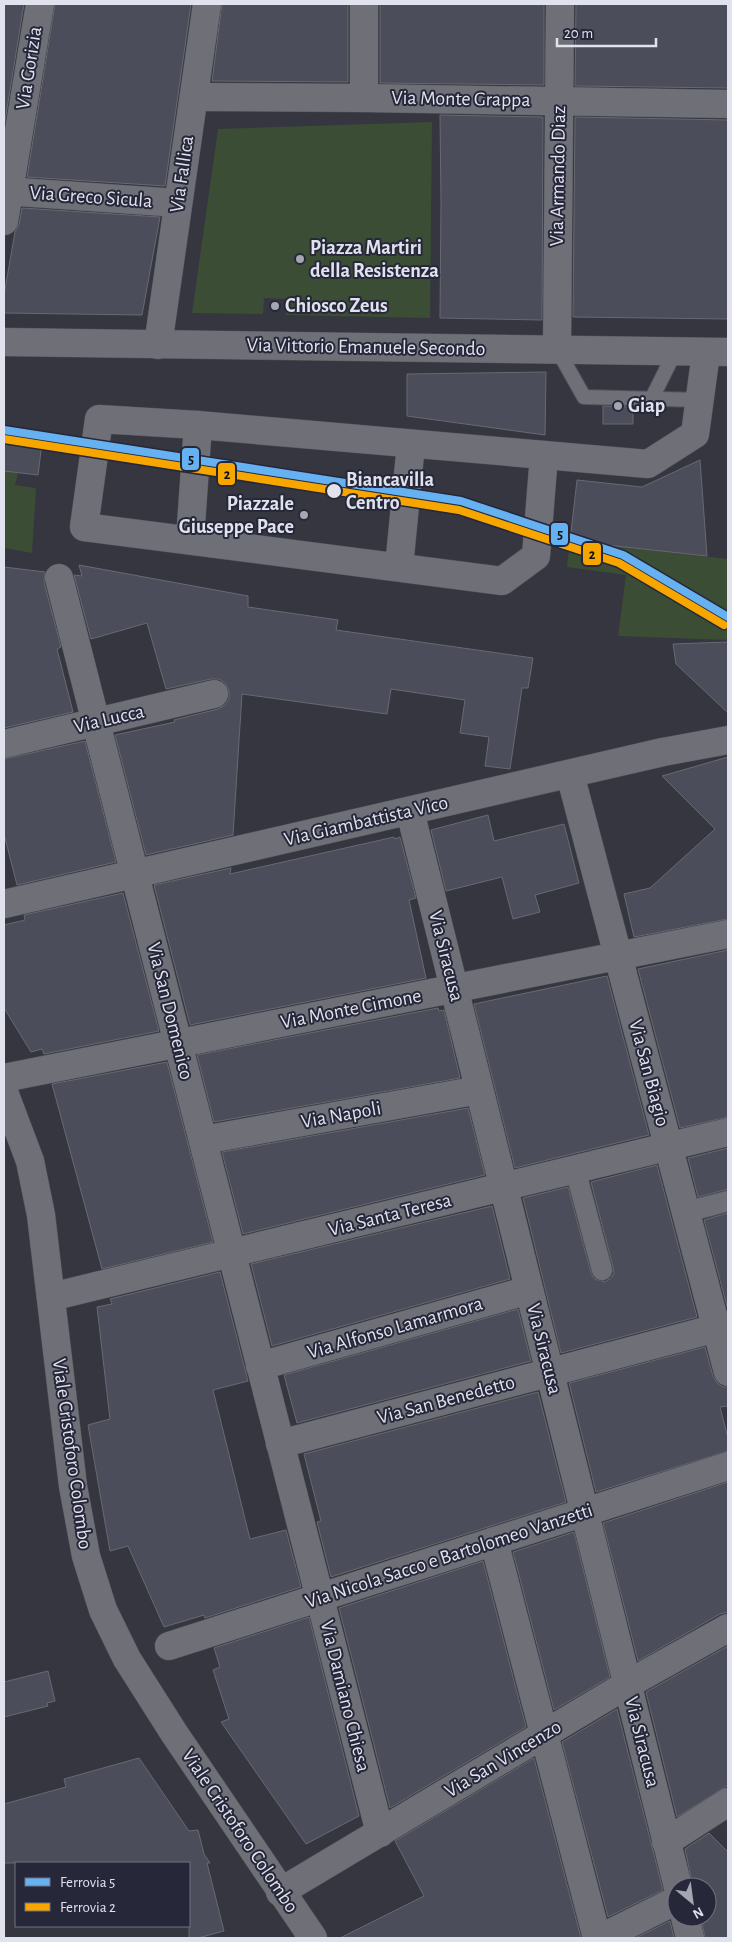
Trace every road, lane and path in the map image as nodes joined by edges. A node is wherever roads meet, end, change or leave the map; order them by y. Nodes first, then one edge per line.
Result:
1 (40, 4) edge
2 (207, 4) edge
3 (364, 4) edge
4 (560, 4) edge
5 (194, 97) junction
6 (364, 98) junction
7 (559, 101) junction
8 (728, 104) edge
9 (6, 191) edge
10 (178, 203) junction
11 (4, 221) edge
12 (4, 342) edge
13 (158, 345) junction
14 (557, 349) junction
15 (675, 352) junction
16 (717, 352) edge
17 (652, 398) junction
18 (699, 400) junction
19 (198, 425) junction
20 (411, 444) junction
21 (544, 455) junction
22 (190, 539) junction
23 (399, 567) junction
24 (59, 578) dead end
25 (214, 694) dead end
26 (96, 722) junction
27 (728, 740) edge
28 (4, 744) edge
29 (570, 774) junction
30 (410, 811) junction
31 (135, 874) junction
32 (4, 904) edge
33 (728, 934) edge
34 (618, 955) junction
35 (454, 988) junction
36 (178, 1043) junction
37 (4, 1078) edge
38 (479, 1090) junction
39 (4, 1092) edge
40 (728, 1132) edge
41 (203, 1140) junction
42 (668, 1146) junction
43 (575, 1169) junction
44 (503, 1187) junction
45 (728, 1201) edge
46 (686, 1212) junction
47 (231, 1253) junction
48 (602, 1270) dead end
49 (529, 1290) junction
50 (51, 1297) junction
51 (722, 1326) edge
52 (260, 1366) junction
53 (550, 1372) junction
54 (728, 1372) edge
55 (280, 1444) junction
56 (728, 1466) edge
57 (585, 1512) junction
58 (494, 1541) junction
59 (320, 1597) junction
60 (728, 1628) edge
61 (169, 1646) dead end
62 (628, 1684) junction
63 (544, 1734) junction
64 (728, 1802) edge
65 (380, 1833) junction
66 (666, 1842) junction
67 (675, 1877) edge
68 (280, 1892) junction
69 (667, 1905) edge
70 (313, 1938) edge
71 (597, 1938) edge
72 (601, 1938) edge

1 - 9 street, Via Gorizia
2 - 5 street, Via Fallica
3 - 6 street
4 - 7 street, Via Armando Diaz
5 - 6 street, Via Monte Grappa
5 - 10 street, Via Fallica
6 - 7 street, Via Monte Grappa
7 - 8 street, Via Monte Grappa
7 - 14 street, Via Armando Diaz
9 - 10 street, Via Greco Sicula
9 - 11 street, Via Gorizia
10 - 13 street, Via Fallica
12 - 13 street, Via Vittorio Emanuele Secondo
13 - 14 street, Via Vittorio Emanuele Secondo
14 - 15 street, Via Vittorio Emanuele Secondo
14 - 17 lane
15 - 16 street, Via Vittorio Emanuele Secondo
15 - 17 lane
16 - 18 street
17 - 18 lane
18 - 21 street
19 - 20 street
19 - 22 street
19 - 22 street
20 - 21 street
20 - 23 street
21 - 23 street
22 - 23 street
24 - 26 street, Via San Domenico
25 - 26 street, Via Lucca
26 - 28 street, Via Lucca
26 - 31 street, Via San Domenico
27 - 29 street, Via Giambattista Vico
29 - 30 street, Via Giambattista Vico
29 - 34 street, Via San Biagio
30 - 31 street, Via Giambattista Vico
30 - 35 street, Via Siracusa
31 - 32 street, Via Giambattista Vico
31 - 36 street, Via San Domenico
33 - 34 street, Via Monte Cimone
34 - 35 street, Via Monte Cimone
34 - 42 street, Via San Biagio
35 - 36 street, Via Monte Cimone
35 - 38 street, Via Siracusa
36 - 37 street, Via Monte Cimone
36 - 41 street, Via San Domenico
38 - 41 street, Via Napoli
38 - 44 street, Via Siracusa
39 - 50 street, Viale Cristoforo Colombo
40 - 42 street, Via Santa Teresa
41 - 47 street, Via San Domenico
42 - 43 street, Via Santa Teresa
42 - 46 street, Via San Biagio
43 - 44 street, Via Santa Teresa
43 - 48 street
44 - 47 street, Via Santa Teresa
44 - 49 street, Via Siracusa
45 - 46 street
46 - 51 street, Via San Biagio
47 - 50 street, Via Santa Teresa
47 - 52 street, Via San Domenico
49 - 52 street, Via Alfonso Lamarmora
49 - 53 street, Via Siracusa
50 - 68 street, Viale Cristoforo Colombo
51 - 53 street, Via San Benedetto
51 - 54 street, Via San Biagio
52 - 55 street, Via San Domenico
53 - 55 street, Via San Benedetto
53 - 57 street, Via Siracusa
55 - 59 street, Via Damiano Chiesa
56 - 57 street, Via Nicola Sacco e Bartolomeo Vanzetti
57 - 58 street, Via Nicola Sacco e Bartolomeo Vanzetti
57 - 62 street, Via Siracusa
58 - 59 street, Via Nicola Sacco e Bartolomeo Vanzetti
58 - 63 street
59 - 61 street, Via Nicola Sacco e Bartolomeo Vanzetti
59 - 65 street, Via Damiano Chiesa
60 - 62 street, Via San Vincenzo
62 - 63 street, Via San Vincenzo
62 - 66 street, Via Siracusa
63 - 65 street, Via San Vincenzo
63 - 71 street
64 - 66 street
65 - 68 street, Via San Vincenzo
66 - 67 street, Via Siracusa
68 - 70 street, Viale Cristoforo Colombo
69 - 72 street

